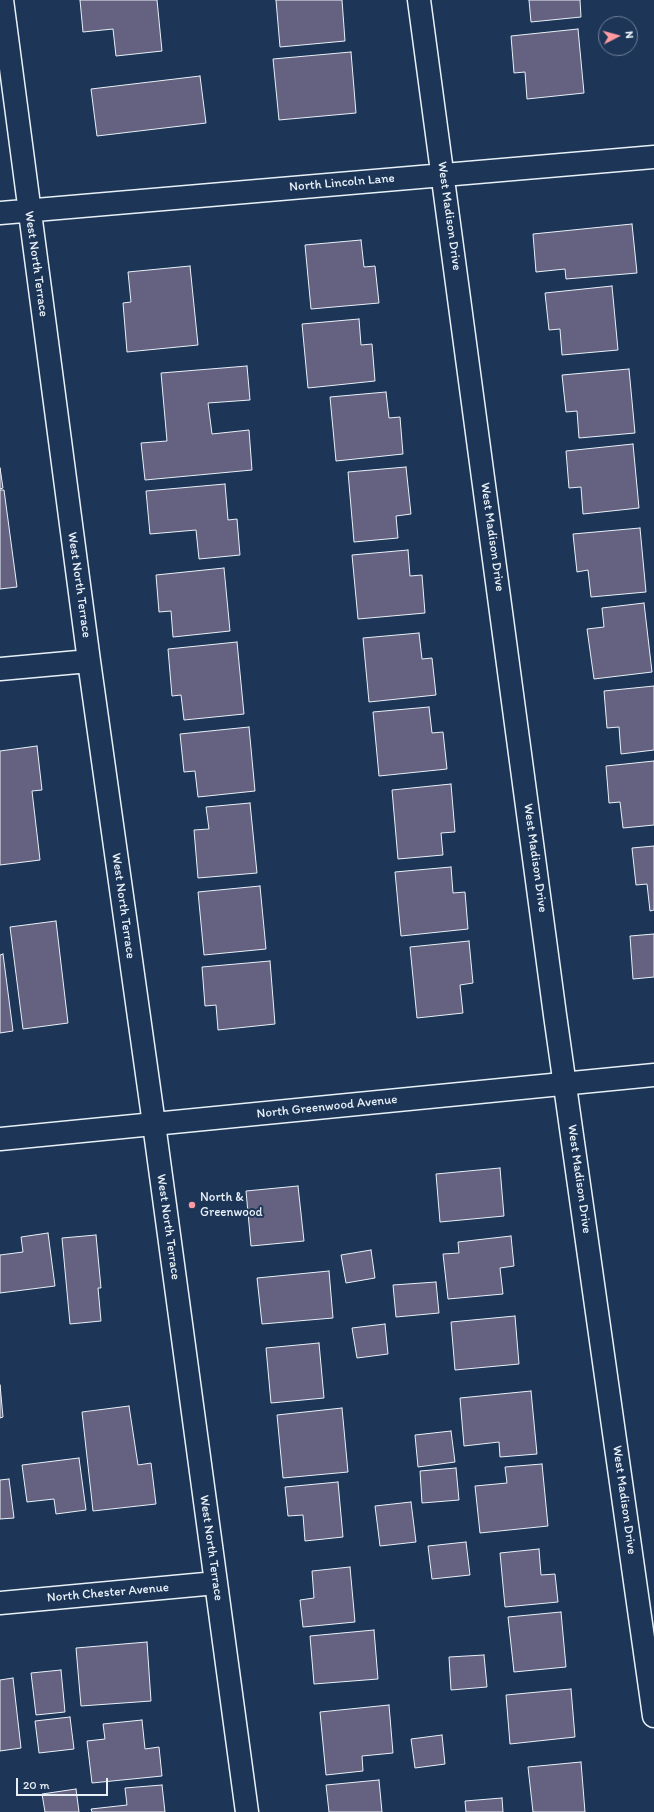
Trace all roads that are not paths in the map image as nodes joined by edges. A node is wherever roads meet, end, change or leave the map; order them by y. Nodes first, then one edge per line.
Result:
1 (2, 0) edge
2 (419, 0) edge
3 (654, 157) edge
4 (444, 174) junction
5 (29, 210) junction
6 (0, 213) edge
7 (89, 661) junction
8 (0, 669) edge
9 (654, 1075) edge
10 (565, 1084) junction
11 (154, 1124) junction
12 (0, 1139) edge
13 (216, 1583) junction
14 (0, 1603) edge
15 (654, 1716) edge
16 (247, 1812) edge

1 - 5 street, West North Terrace
2 - 4 street, West Madison Drive
3 - 4 street, North Lincoln Lane
4 - 5 street, North Lincoln Lane
4 - 10 street, West Madison Drive
5 - 6 street, North Lincoln Lane
5 - 7 street, West North Terrace
7 - 8 street
7 - 11 street, West North Terrace
9 - 10 street, North Greenwood Avenue
10 - 11 street, North Greenwood Avenue
10 - 15 street, West Madison Drive
11 - 12 street, North Greenwood Avenue
11 - 13 street, West North Terrace
13 - 14 street, North Chester Avenue
13 - 16 street, West North Terrace

